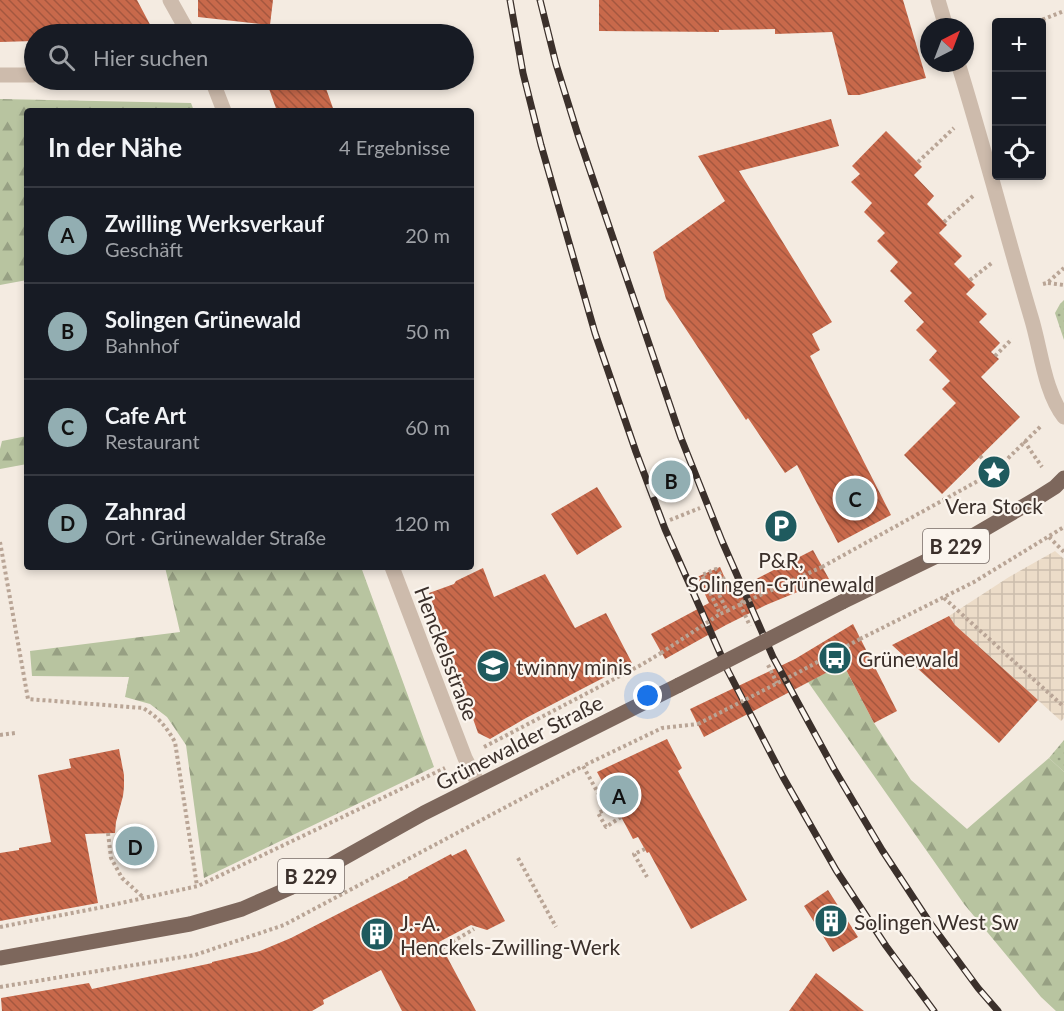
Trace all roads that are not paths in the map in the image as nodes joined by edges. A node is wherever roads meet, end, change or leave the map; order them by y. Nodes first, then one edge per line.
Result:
1 (170, 0) edge
2 (938, 0) edge
3 (943, 18) edge
4 (183, 24) edge
5 (961, 72) edge
6 (0, 75) edge
7 (24, 75) edge
8 (216, 90) edge
9 (223, 108) edge
10 (1061, 413) edge
11 (1059, 482) edge
12 (393, 570) edge
13 (479, 785) junction
14 (0, 958) edge

1 - 4 street
2 - 3 street
5 - 10 street
6 - 7 street
8 - 9 street
11 - 13 main road, Grünewalder Straße / B 229, bridge
12 - 13 street, Henckelsstraße
13 - 14 main road, Grünewalder Straße / B 229

